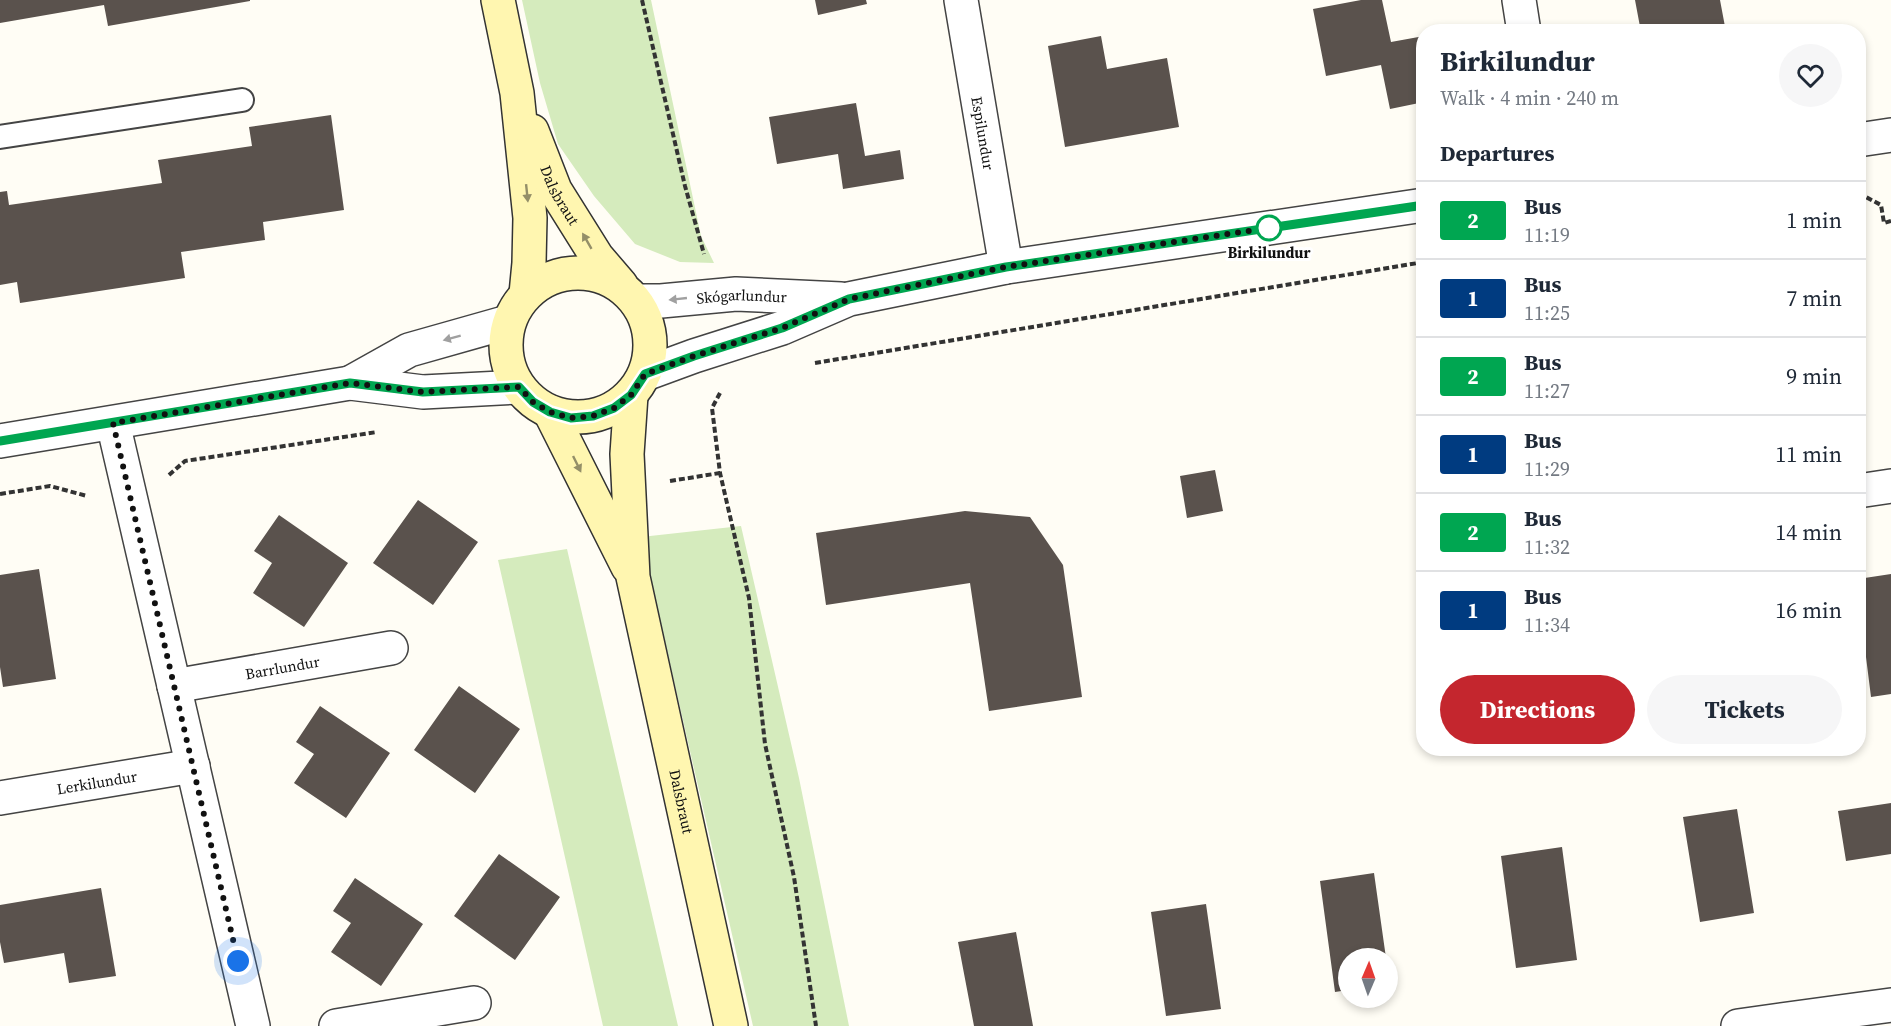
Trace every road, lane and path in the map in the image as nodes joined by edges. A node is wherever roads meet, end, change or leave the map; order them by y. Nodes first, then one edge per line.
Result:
1 (498, 0) edge
2 (642, 0) edge
3 (961, 0) edge
4 (1519, 0) edge
5 (1523, 24) edge
6 (517, 93) junction
7 (242, 100) dead end
8 (1891, 135) edge
9 (0, 137) edge
10 (1866, 139) edge
11 (1866, 197) edge
12 (1416, 206) edge
13 (1891, 221) edge
14 (705, 257) dead end
15 (1416, 263) edge
16 (1006, 267) junction
17 (526, 294) junction
18 (630, 294) junction
19 (849, 299) junction
20 (508, 322) junction
21 (810, 364) dead end
22 (350, 383) junction
23 (638, 384) junction
24 (519, 387) junction
25 (723, 388) dead end
26 (550, 412) junction
27 (113, 423) junction
28 (380, 431) dead end
29 (0, 441) edge
30 (720, 473) junction
31 (1891, 486) edge
32 (628, 488) junction
33 (1866, 490) edge
34 (129, 492) junction
35 (0, 494) edge
36 (633, 577) junction
37 (391, 648) dead end
38 (174, 686) junction
39 (193, 766) junction
40 (0, 798) edge
41 (474, 1003) dead end
42 (1891, 1005) edge
43 (253, 1026) edge
44 (336, 1026) edge
45 (731, 1026) edge
46 (816, 1026) edge
47 (1738, 1026) edge

1 - 6 street, Dalsbraut
2 - 14 path
3 - 16 street, Espilundur
4 - 5 street
6 -> 17 street, Dalsbraut
18 -> 6 street, Dalsbraut
7 - 9 lane
8 - 10 street
11 - 13 path
12 - 16 street, Skógarlundur
15 - 21 path
16 - 19 street, Skógarlundur
17 - 18 street
17 - 20 street
19 -> 18 street, Skógarlundur
18 - 23 street
19 - 23 street, Skógarlundur
20 -> 22 street
20 - 24 street
22 - 24 street
22 - 27 street
23 - 26 street
23 - 32 street, Dalsbraut
24 - 26 street
25 - 30 path
26 -> 36 street, Dalsbraut
27 - 29 street
27 - 34 street
28 - 34 path
30 - 32 path
30 - 46 path
31 - 33 street
32 - 36 street, Dalsbraut
34 - 35 path
34 - 38 street
36 - 45 street, Dalsbraut
37 - 38 street, Barrlundur
38 - 39 street
39 - 40 street, Lerkilundur
39 - 43 street
41 - 44 street
42 - 47 street

